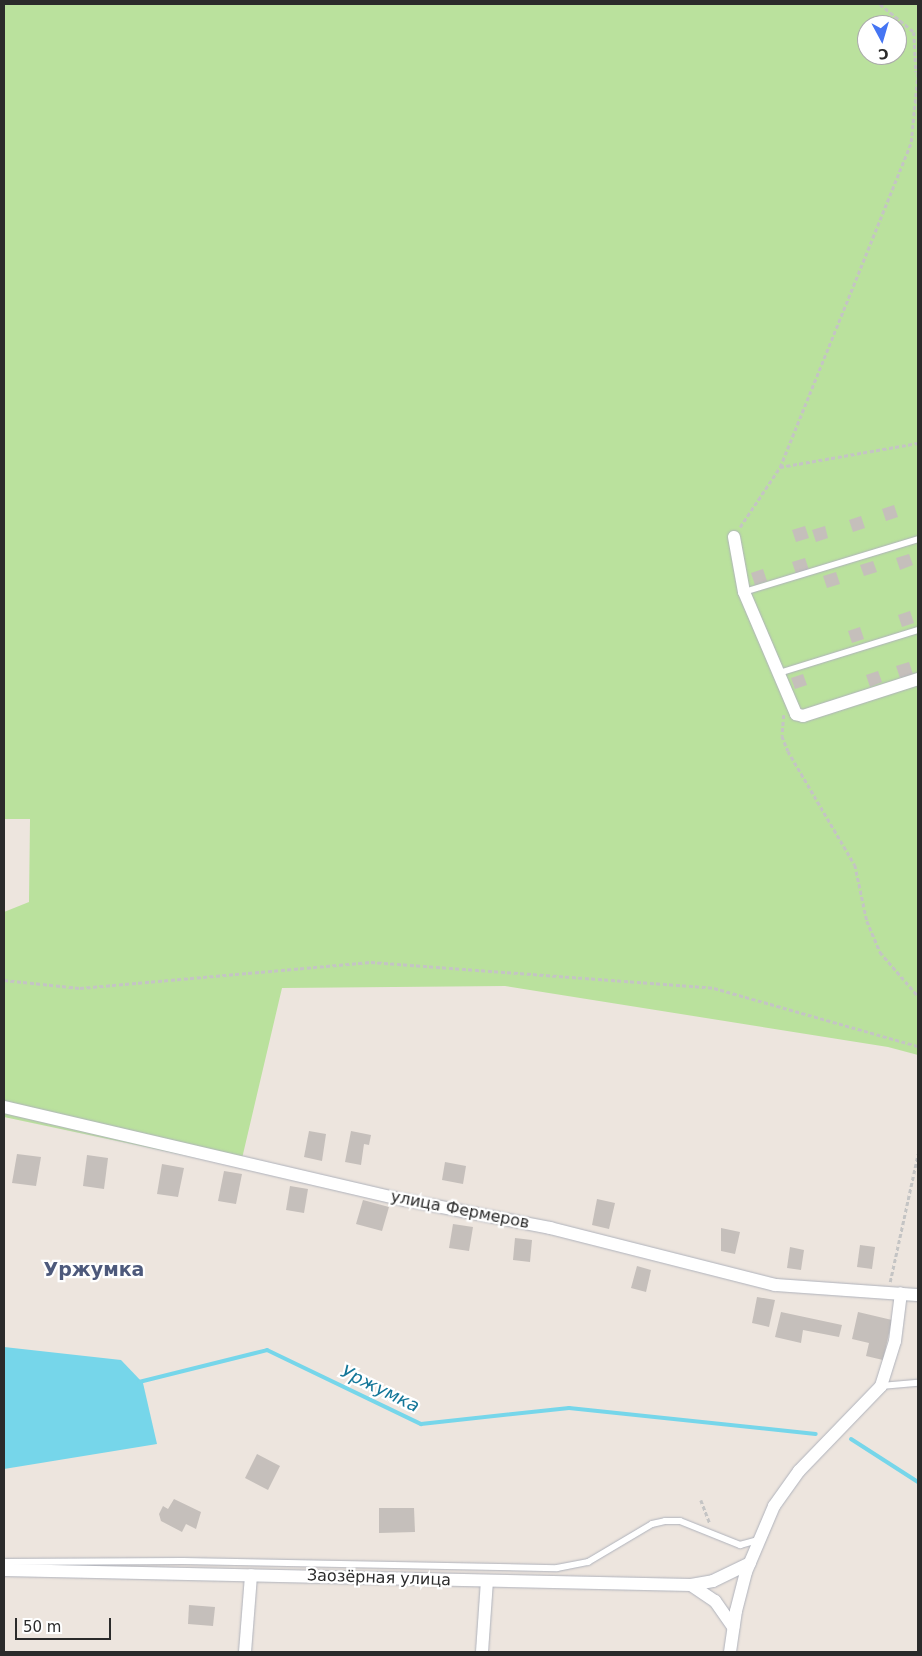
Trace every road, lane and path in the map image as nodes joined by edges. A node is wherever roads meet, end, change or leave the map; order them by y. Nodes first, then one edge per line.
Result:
1 (880, 4) edge
2 (918, 70) edge
3 (916, 73) junction
4 (918, 443) edge
5 (780, 467) junction
6 (734, 537) joint
7 (918, 539) edge
8 (744, 592) junction
9 (918, 630) edge
10 (779, 673) junction
11 (918, 679) edge
12 (789, 702) junction
13 (4, 980) edge
14 (918, 996) edge
15 (918, 1046) edge
16 (4, 1107) edge
17 (918, 1154) edge
18 (888, 1292) junction
19 (902, 1293) junction
20 (918, 1295) edge
21 (918, 1383) edge
22 (881, 1386) junction
23 (701, 1500) dead end
24 (715, 1533) junction
25 (758, 1540) junction
26 (4, 1562) edge
27 (750, 1563) junction
28 (4, 1570) edge
29 (252, 1575) junction
30 (487, 1581) junction
31 (691, 1586) junction
32 (733, 1627) junction
33 (245, 1652) edge
34 (482, 1652) edge
35 (730, 1652) edge

1 - 3 path
2 - 3 path
3 - 5 path
4 - 5 path
5 - 6 path
6 - 8 street
7 - 8 lane
8 - 10 street
9 - 10 lane
10 - 12 street
11 - 12 street
12 - 14 path
13 - 15 path
16 - 18 street, улица Фермеров
17 - 18 path
18 - 19 street, улица Фермеров
19 - 20 street, улица Фермеров
19 - 22 street
21 - 22 lane
22 - 25 street
23 - 24 path
24 - 25 lane
24 - 26 lane
25 - 27 street
27 - 31 street, Заозёрная улица
27 - 32 street
28 - 29 street, Заозёрная улица
29 - 30 street, Заозёрная улица
29 - 33 street
30 - 31 street, Заозёрная улица
30 - 34 street
31 - 32 street
32 - 35 street

